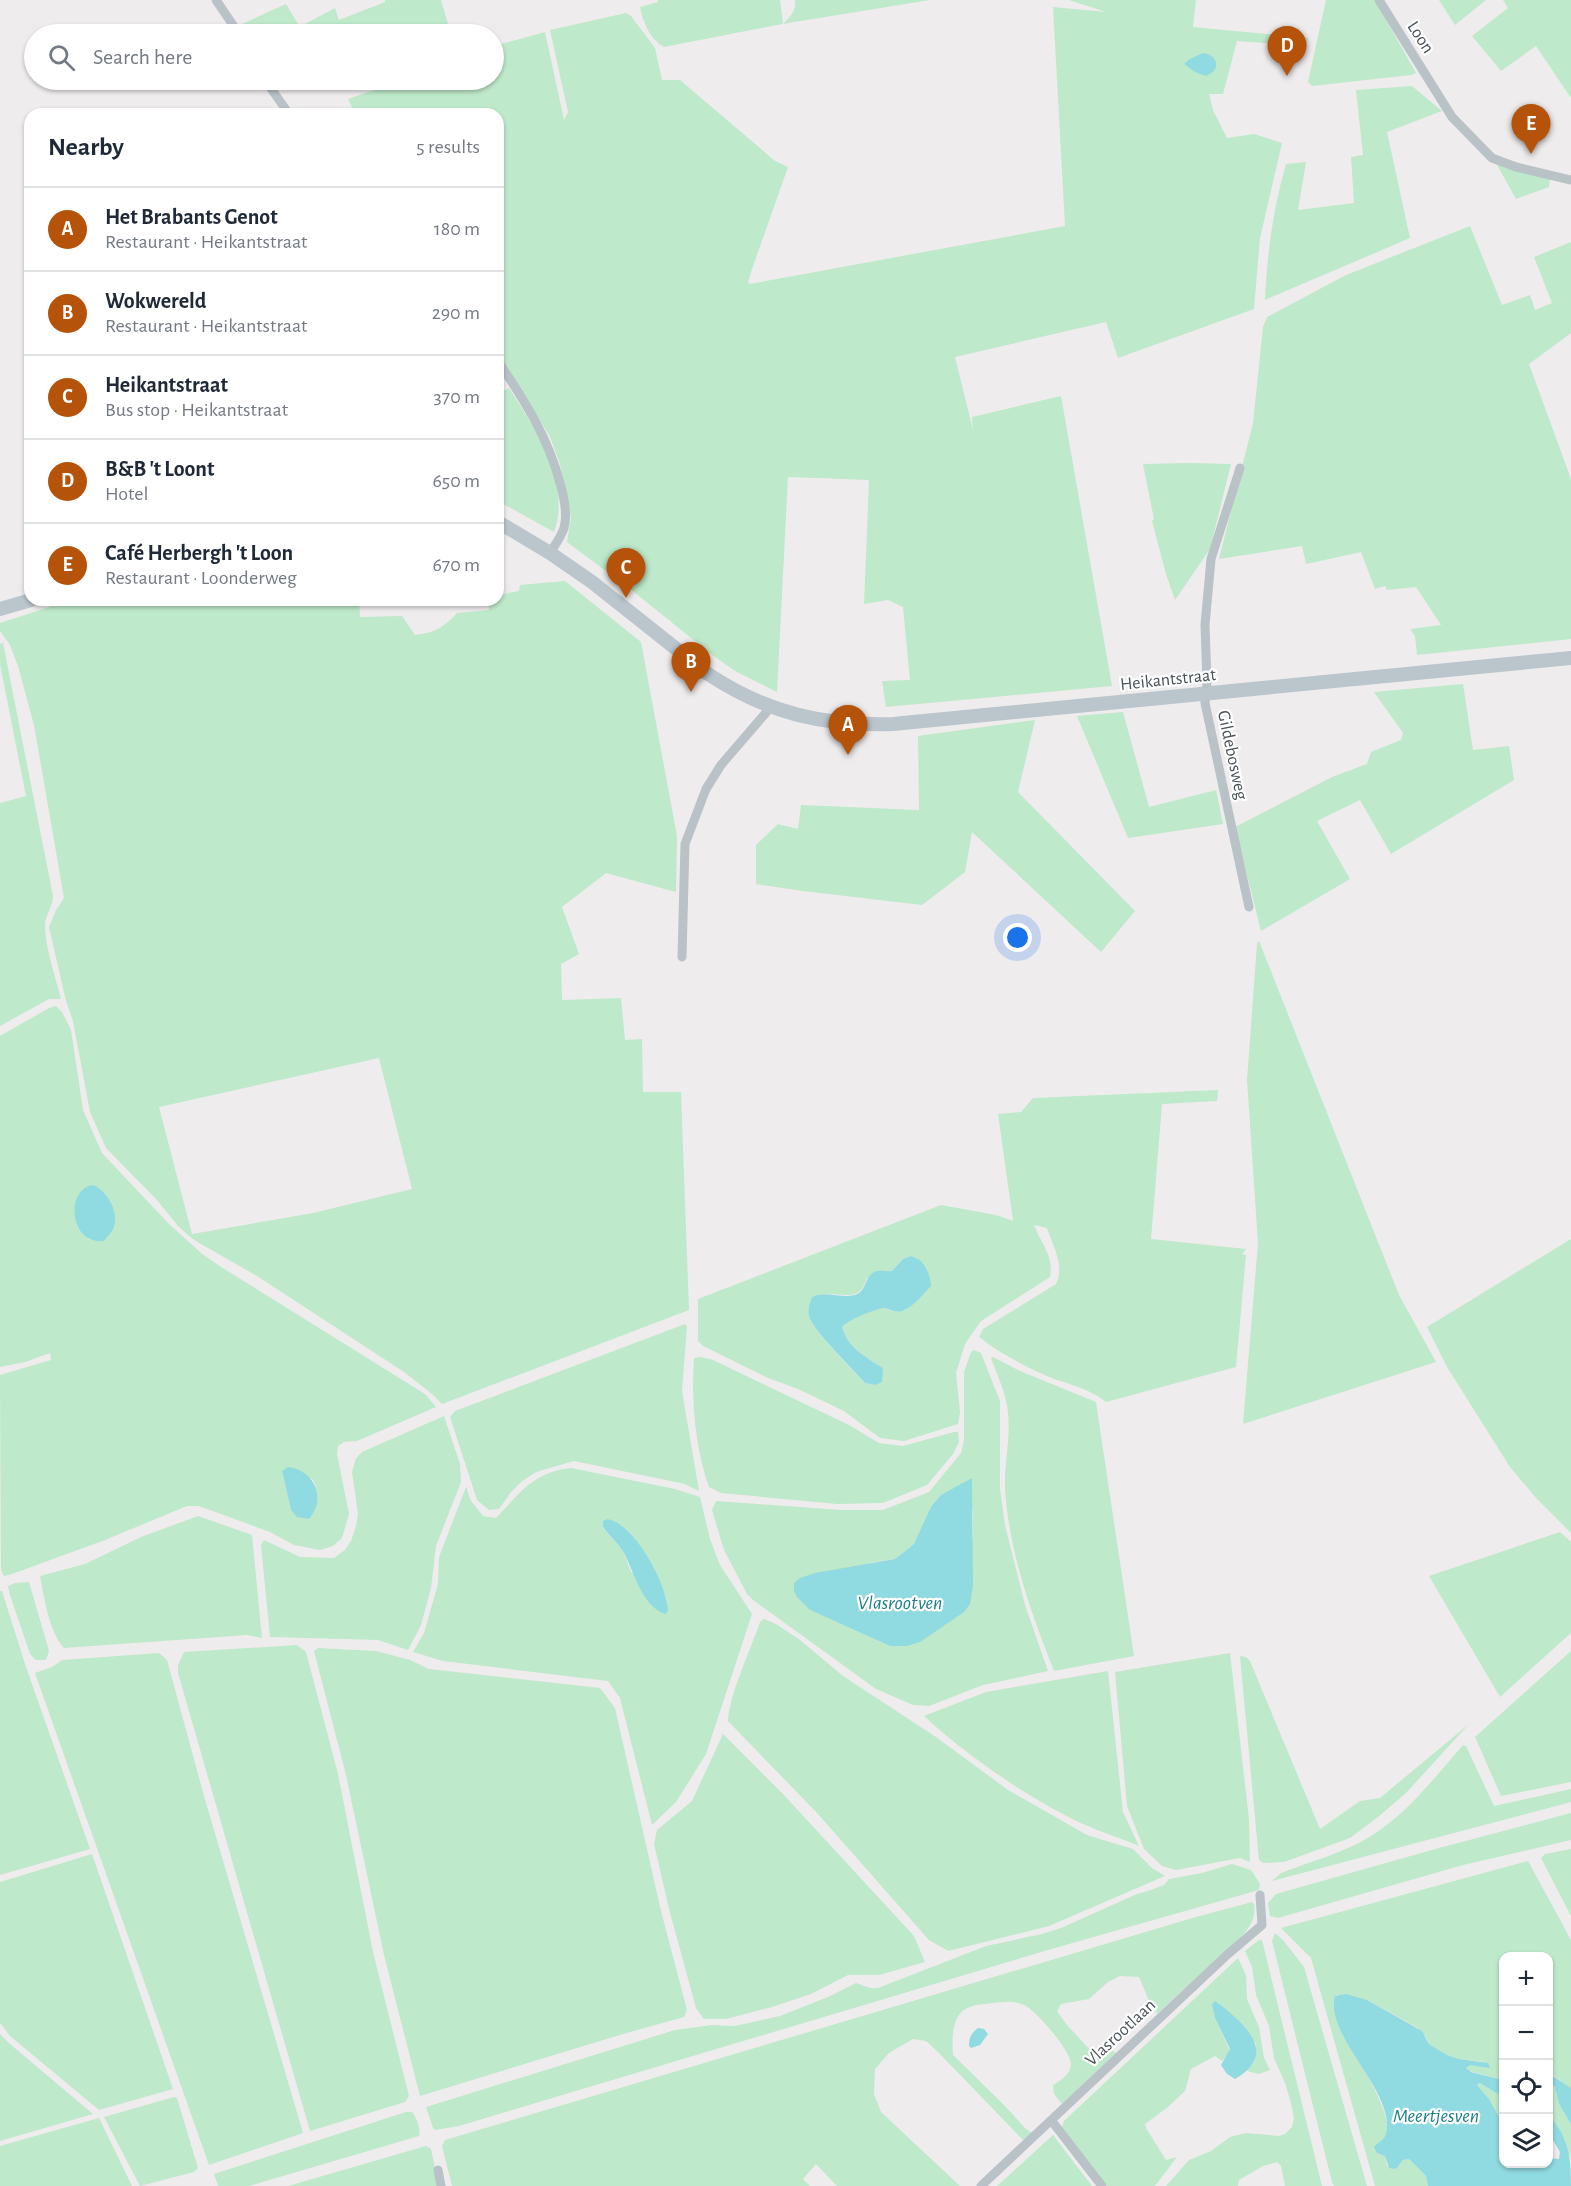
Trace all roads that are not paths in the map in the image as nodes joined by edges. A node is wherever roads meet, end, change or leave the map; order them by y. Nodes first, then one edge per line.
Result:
1 (216, 0) edge
2 (1379, 0) edge
3 (232, 24) edge
4 (272, 90) edge
5 (285, 108) edge
6 (1571, 180) edge
7 (504, 370) edge
8 (1240, 468) dead end
9 (504, 526) edge
10 (550, 553) junction
11 (24, 602) edge
12 (0, 609) edge
13 (1571, 658) edge
14 (1205, 694) junction
15 (770, 708) junction
16 (1249, 908) dead end
17 (682, 957) dead end
18 (1260, 1895) dead end
19 (1051, 2120) junction
20 (438, 2170) dead end
21 (441, 2186) edge
22 (981, 2186) edge
23 (1102, 2186) edge

1 - 3 street
2 - 6 street, Loon
4 - 5 street
7 - 10 street
8 - 14 street, Gildebosweg
9 - 10 street, Heikantstraat
10 - 15 street, Heikantstraat
11 - 12 street
13 - 14 street, Heikantstraat
14 - 15 street, Heikantstraat
14 - 16 street, Gildebosweg
15 - 17 street
18 - 19 street, Vlasrootlaan
19 - 22 street, Vlasrootlaan
19 - 23 street
20 - 21 street

